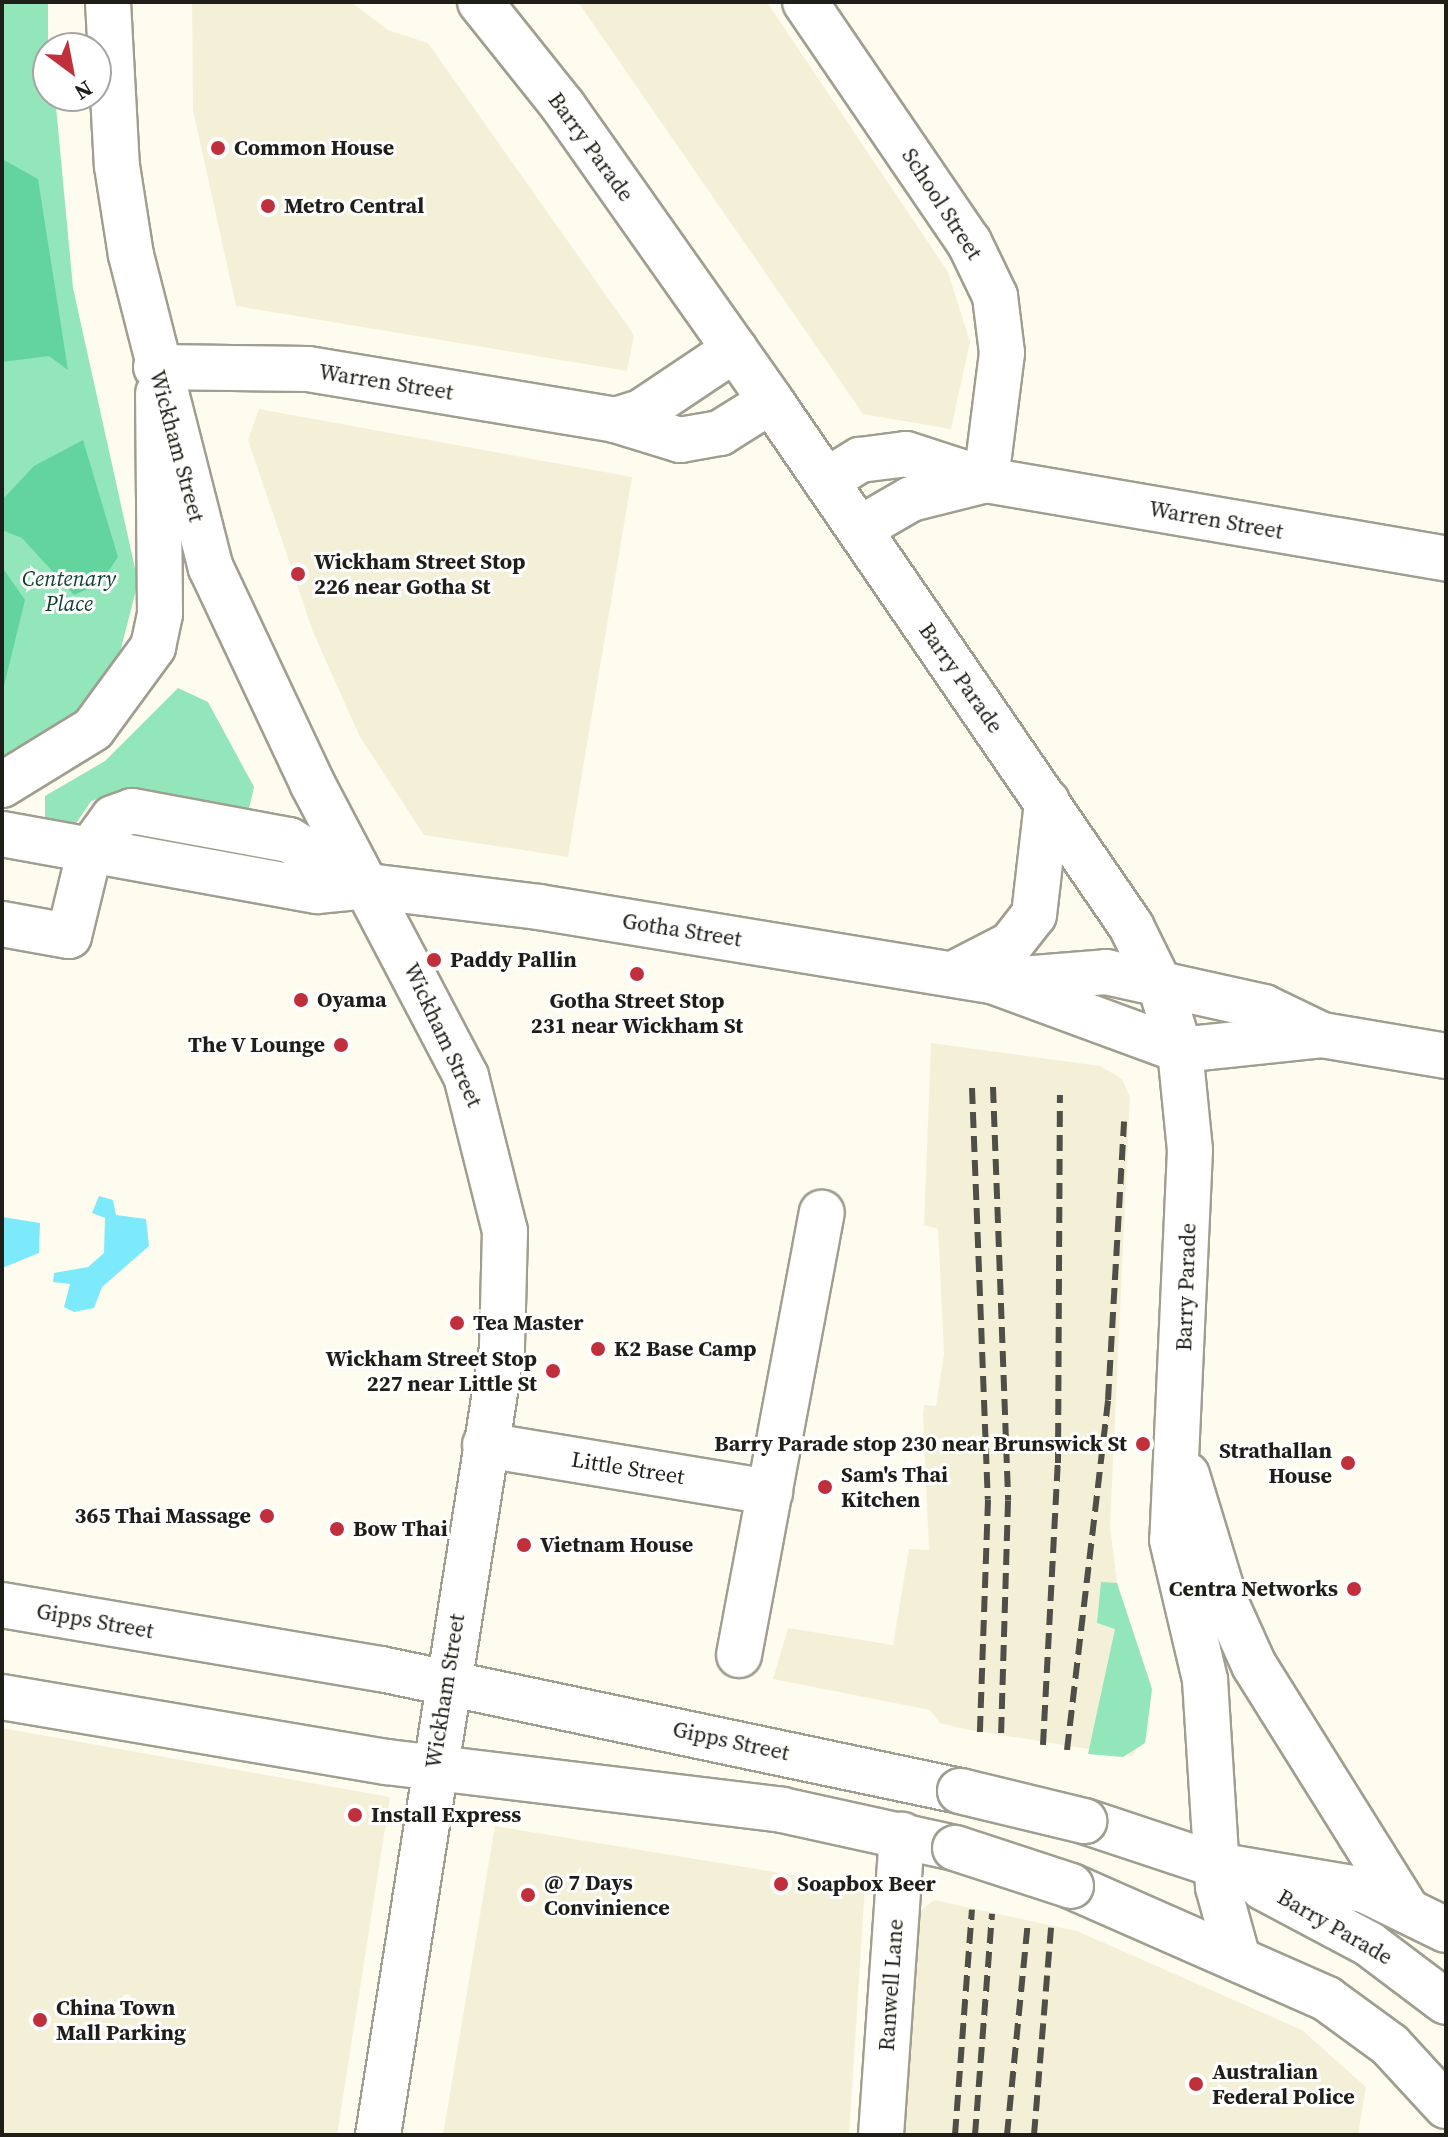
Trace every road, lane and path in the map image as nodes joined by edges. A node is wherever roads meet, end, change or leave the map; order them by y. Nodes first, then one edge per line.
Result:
1 (108, 2) edge
2 (127, 2) edge
3 (480, 2) edge
4 (805, 2) edge
5 (115, 123) junction
6 (735, 349) junction
7 (157, 373) junction
8 (771, 401) junction
9 (615, 420) junction
10 (986, 480) junction
11 (826, 481) junction
12 (859, 529) junction
13 (1446, 559) edge
14 (2, 785) edge
15 (1047, 802) junction
16 (2, 834) edge
17 (90, 850) junction
18 (368, 886) junction
19 (2, 924) edge
20 (953, 974) junction
21 (995, 982) junction
22 (1160, 985) junction
23 (1322, 1035) junction
24 (1180, 1050) junction
25 (1446, 1056) edge
26 (822, 1213) dead end
27 (485, 1445) junction
28 (1179, 1446) junction
29 (770, 1492) junction
30 (2, 1605) edge
31 (739, 1655) dead end
32 (447, 1684) junction
33 (2, 1697) edge
34 (432, 1767) junction
35 (902, 1835) junction
36 (1216, 1865) junction
37 (1408, 1911) junction
38 (1446, 1930) edge
39 (1237, 1955) junction
40 (1446, 2002) edge
41 (1446, 2106) edge
42 (378, 2135) edge
43 (881, 2135) edge

1 - 5 main road
2 - 5 main road
3 - 6 main road, Barry Parade
4 - 10 main road, School Street
5 - 7 main road, Wickham Street
6 - 8 main road, Barry Parade
6 - 9 main road
7 - 9 main road, Warren Street
7 - 14 main road
7 - 18 main road, Wickham Street
8 - 9 main road, Warren Street
8 - 11 main road, Barry Parade
10 - 11 main road, Warren Street
10 - 12 main road, Warren Street
10 - 13 main road, Warren Street
11 - 12 main road, Barry Parade
12 - 15 main road, Barry Parade
15 - 20 main road
15 - 22 main road, Barry Parade
16 - 17 main road, Gotha Street
17 - 18 main road, Gotha Street
17 - 19 main road
18 - 20 main road, Gotha Street
18 - 27 main road, Wickham Street
20 - 21 main road, Gotha Street
21 - 22 main road, Gotha Street
21 - 24 main road, Gotha Street
22 - 23 main road, Gotha Street
22 - 24 main road, Barry Parade
23 - 24 main road, Gotha Street
23 - 25 main road, Gotha Street
24 - 28 main road, Barry Parade
26 - 29 main road
27 - 29 main road, Little Street
27 - 32 main road, Wickham Street
28 - 36 main road, Barry Parade
28 - 37 main road, Barry Parade
29 - 31 main road
30 - 32 main road, Gipps Street
32 - 34 main road, Wickham Street
32 - 36 main road, Gipps Street, bridge
33 - 34 main road
34 - 35 main road
34 - 42 main road, Wickham Street
35 - 39 main road, bridge
35 - 43 main road, Ranwell Lane
36 - 37 main road, Gipps Street
36 - 39 main road, Barry Parade
36 - 40 main road, Barry Parade
37 - 38 main road, Gipps Street
39 - 41 main road

